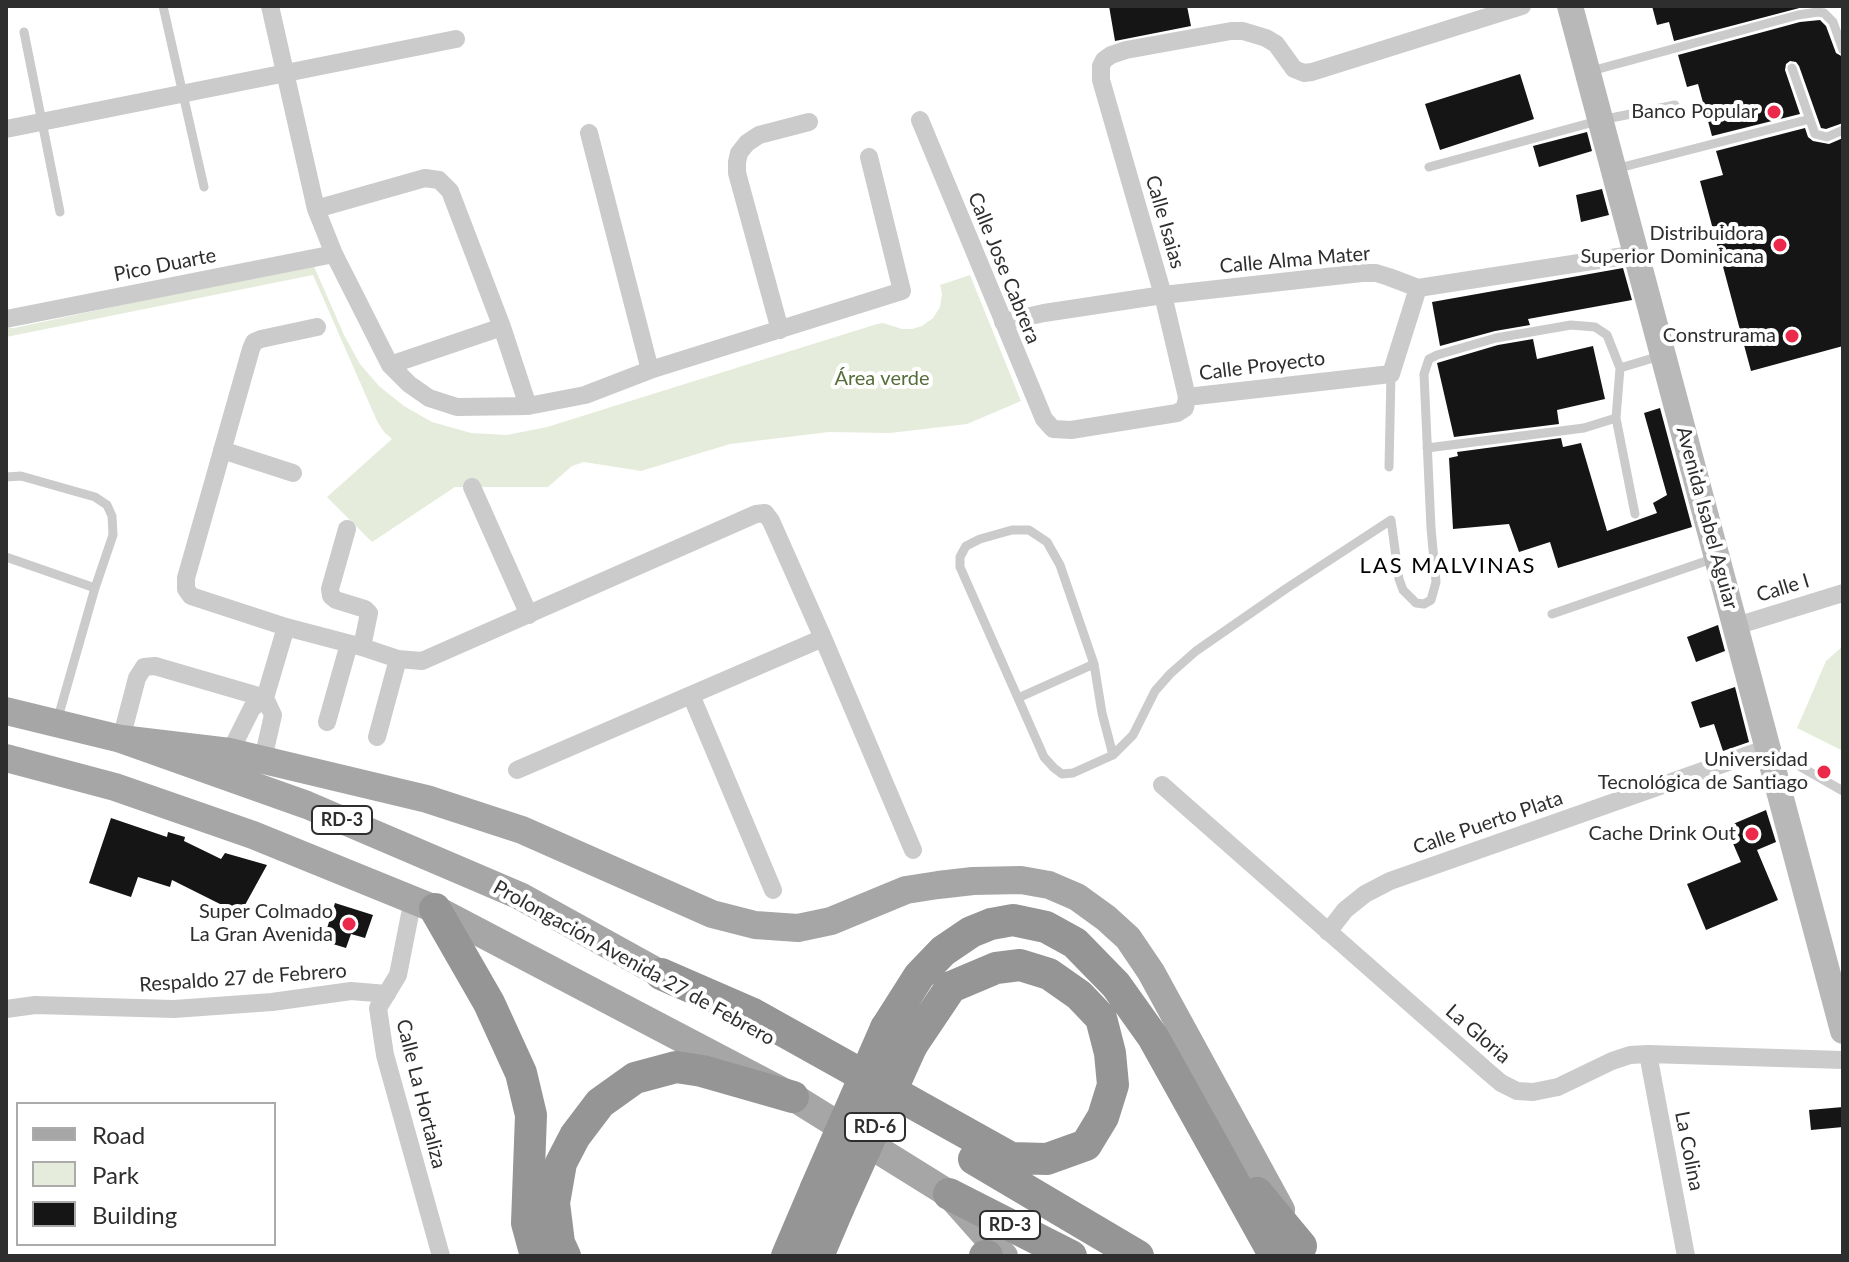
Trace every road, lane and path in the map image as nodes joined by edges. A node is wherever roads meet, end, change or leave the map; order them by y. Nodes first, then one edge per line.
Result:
1 (163, 6) edge
2 (270, 6) edge
3 (1522, 6) edge
4 (1570, 6) edge
5 (24, 32) dead end
6 (456, 39) dead end
7 (1843, 50) edge
8 (1792, 68) dead end
9 (1588, 72) junction
10 (285, 73) junction
11 (182, 95) junction
12 (1675, 105) dead end
13 (1810, 119) junction
14 (920, 120) dead end
15 (1601, 120) junction
16 (43, 122) junction
17 (809, 122) dead end
18 (6, 129) edge
19 (1843, 130) edge
20 (589, 133) dead end
21 (869, 157) dead end
22 (1429, 167) dead end
23 (1614, 169) junction
24 (204, 187) dead end
25 (316, 209) junction
26 (60, 212) dead end
27 (334, 254) junction
28 (1637, 254) junction
29 (1418, 288) junction
30 (1163, 295) junction
31 (6, 319) edge
32 (1003, 322) junction
33 (317, 327) dead end
34 (502, 327) junction
35 (780, 330) junction
36 (1664, 355) junction
37 (390, 365) junction
38 (1620, 368) junction
39 (650, 370) junction
40 (1391, 374) junction
41 (1187, 397) junction
42 (528, 406) junction
43 (1616, 418) junction
44 (1053, 429) joint
45 (1427, 448) junction
46 (222, 450) junction
47 (1389, 467) dead end
48 (293, 473) dead end
49 (6, 477) edge
50 (472, 487) dead end
51 (1635, 514) dead end
52 (347, 529) dead end
53 (6, 557) edge
54 (1717, 557) junction
55 (95, 588) junction
56 (1843, 593) edge
57 (1552, 614) dead end
58 (529, 615) junction
59 (1736, 626) junction
60 (286, 627) junction
61 (823, 638) junction
62 (355, 646) junction
63 (398, 659) junction
64 (1094, 664) junction
65 (691, 695) junction
66 (265, 698) junction
67 (1018, 698) junction
68 (6, 711) edge
69 (327, 722) dead end
70 (56, 724) junction
71 (377, 737) dead end
72 (121, 739) junction
73 (1768, 748) junction
74 (230, 752) junction
75 (1113, 755) junction
76 (6, 758) edge
77 (263, 759) junction
78 (517, 770) dead end
79 (1162, 785) dead end
80 (1843, 791) edge
81 (913, 850) dead end
82 (773, 890) dead end
83 (424, 904) junction
84 (1328, 932) junction
85 (661, 974) junction
86 (387, 994) junction
87 (6, 1009) edge
88 (1843, 1031) edge
89 (899, 1036) junction
90 (1648, 1054) junction
91 (1843, 1060) edge
92 (793, 1097) junction
93 (949, 1194) junction
94 (827, 1199) junction
95 (1295, 1253) edge
96 (441, 1256) edge
97 (536, 1256) edge
98 (565, 1256) edge
99 (787, 1256) edge
100 (818, 1256) edge
101 (1004, 1256) edge
102 (1071, 1256) edge
103 (1138, 1256) edge
104 (1686, 1256) edge

1 - 11 lane
2 - 10 street
3 - 30 street, Calle Isaias
4 - 9 main road, Avenida Isabel Aguiar
5 - 16 lane
6 - 10 street
7 - 9 lane
8 - 13 lane
9 - 15 main road, Avenida Isabel Aguiar
10 - 11 street
10 - 25 street
11 - 16 street
11 - 24 lane
12 - 15 lane
13 - 19 lane
13 - 23 lane
14 - 32 street, Calle Jose Cabrera
15 - 22 lane
15 - 23 main road, Avenida Isabel Aguiar
16 - 18 street
16 - 26 lane
17 - 35 street
20 - 39 street
21 - 35 street
23 - 28 main road, Avenida Isabel Aguiar
25 - 27 street
25 - 34 street
27 - 31 street, Pico Duarte
27 - 37 street
28 - 29 street, Calle Alma Mater
28 - 36 main road, Avenida Isabel Aguiar
29 - 30 street, Calle Alma Mater
29 - 40 street
30 - 32 street, Calle Alma Mater
30 - 41 street, Calle Isaias
32 - 44 street, Calle Jose Cabrera
33 - 46 street
34 - 37 street
34 - 42 street
35 - 39 street
36 - 38 lane
36 - 54 main road, Avenida Isabel Aguiar
37 - 42 street
38 - 43 lane
38 - 45 lane
39 - 42 street
40 - 41 street, Calle Proyecto
40 - 47 lane
41 - 44 street, Calle Proyecto
43 - 45 lane
43 - 51 lane
45 - 75 lane
46 - 48 street
46 - 60 street
49 - 55 lane
50 - 58 street
52 - 62 street
53 - 55 lane
54 - 57 lane
54 - 59 main road, Avenida Isabel Aguiar
55 - 70 lane
56 - 59 street, Calle I
58 - 61 street
58 - 63 street
59 - 73 main road, Avenida Isabel Aguiar
60 - 62 street
60 - 66 street
61 - 65 street
61 - 81 street
62 - 63 street
62 - 69 street
63 - 71 street
64 - 67 lane
64 - 67 lane
64 - 75 lane
65 - 78 street
65 - 82 street
66 - 72 street
66 - 74 street
66 - 77 street
67 - 75 lane
68 - 70 main road, Prolongación Avenida 27 de Febrero / RD-3
70 - 72 main road, Prolongación Avenida 27 de Febrero / RD-3
72 - 74 main road
72 - 85 main road, Prolongación Avenida 27 de Febrero / RD-3
73 - 80 lane
73 - 84 street, Calle Puerto Plata
73 - 88 main road, Avenida Isabel Aguiar
74 - 77 main road
76 - 83 main road, Prolongación Avenida 27 de Febrero / RD-3
77 - 95 main road
79 - 84 street, La Gloria
83 - 86 street, Calle La Hortaliza
83 - 92 main road, Prolongación Avenida 27 de Febrero / RD-3
83 - 97 highway
84 - 90 street, La Gloria
85 - 89 highway
85 - 103 highway, Prolongación Avenida 27 de Febrero / RD-3
86 - 87 street, Respaldo 27 de Febrero
86 - 96 street, Calle La Hortaliza
89 - 94 highway, RD-6, bridge
89 - 95 highway
90 - 91 street, La Gloria
90 - 104 street, La Colina
92 - 93 main road, Prolongación Avenida 27 de Febrero / RD-3
92 - 98 highway
93 - 101 main road, Prolongación Avenida 27 de Febrero / RD-3
93 - 102 highway, Prolongación Avenida 27 de Febrero / RD-3
94 - 99 highway, RD-6
94 - 100 highway, RD-6

